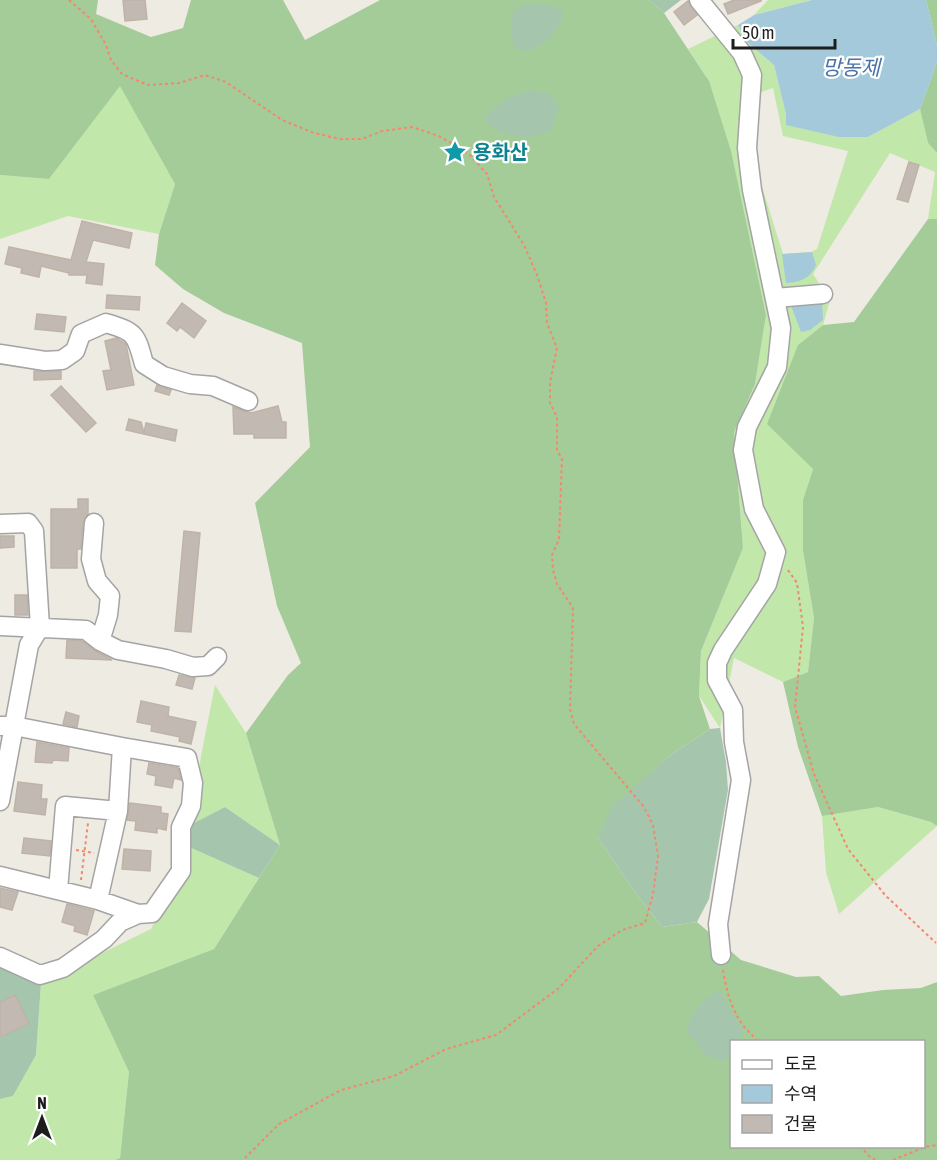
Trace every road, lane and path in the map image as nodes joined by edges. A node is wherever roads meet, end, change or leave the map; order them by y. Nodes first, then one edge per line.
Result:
1 (69, 0) edge
2 (699, 0) edge
3 (823, 294) dead end
4 (775, 298) junction
5 (0, 354) edge
6 (248, 400) dead end
7 (94, 523) dead end
8 (0, 524) edge
9 (776, 552) junction
10 (0, 626) edge
11 (40, 627) junction
12 (100, 641) junction
13 (217, 657) dead end
14 (7, 726) edge
15 (122, 747) junction
16 (0, 801) edge
17 (90, 808) junction
18 (118, 812) junction
19 (61, 847) junction
20 (85, 852) junction
21 (108, 856) junction
22 (0, 876) edge
23 (58, 890) junction
24 (80, 895) junction
25 (98, 900) junction
26 (138, 914) junction
27 (936, 943) edge
28 (722, 956) joint
29 (0, 957) edge
30 (757, 1040) edge
31 (862, 1148) edge
32 (923, 1148) edge
33 (243, 1160) edge
34 (876, 1160) edge
35 (893, 1160) edge

1 - 33 path
2 - 4 street
3 - 4 street
4 - 9 street
5 - 6 street
7 - 12 street
8 - 11 street
9 - 27 path
9 - 28 street
10 - 11 street
11 - 12 street
11 - 14 street
12 - 13 street
14 - 15 street
14 - 16 street
15 - 18 street
15 - 26 street
17 - 18 street
17 - 19 street
17 - 20 path
18 - 21 street
19 - 20 path
19 - 23 street
20 - 21 path
20 - 24 path
21 - 25 street
22 - 23 street
23 - 24 street
24 - 25 street
25 - 26 street
26 - 29 street
28 - 30 path
31 - 34 path
32 - 35 path

